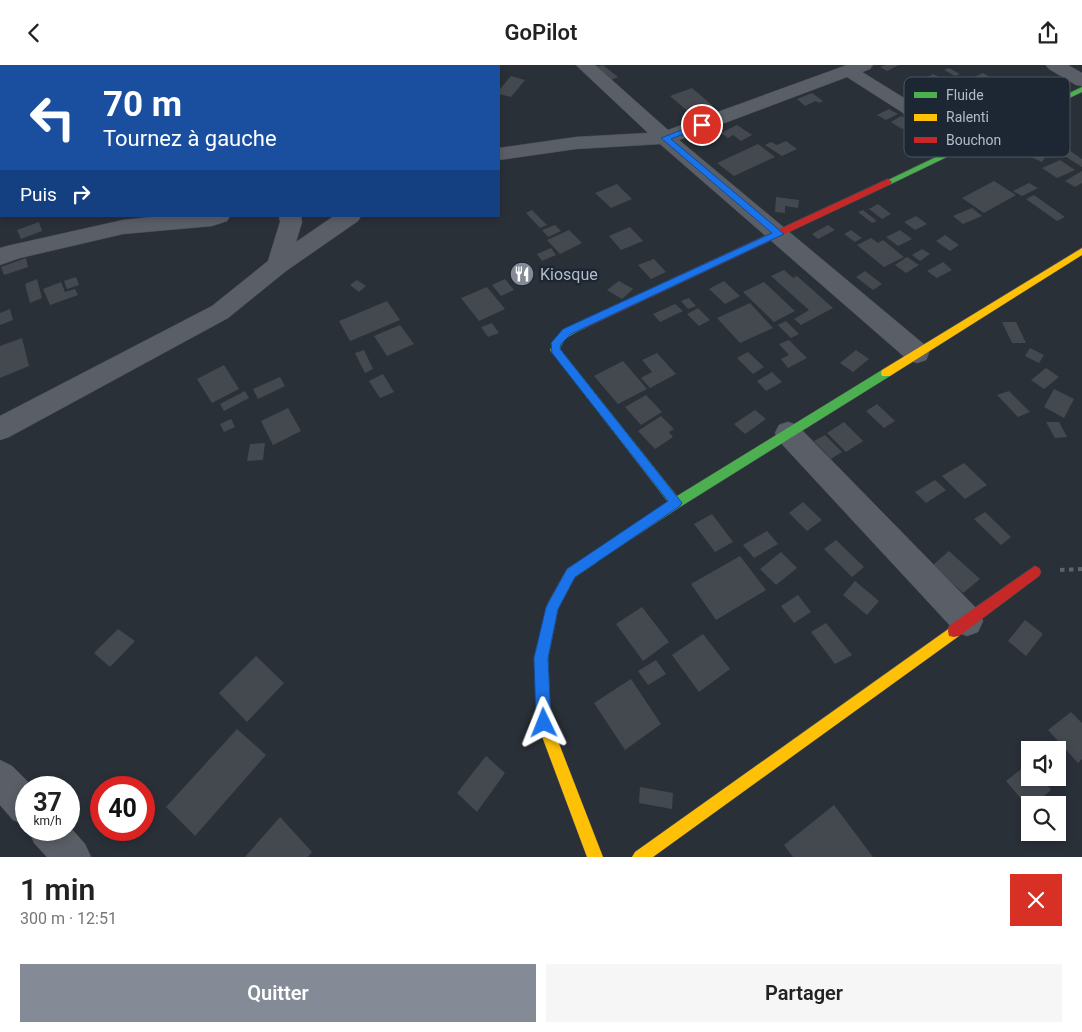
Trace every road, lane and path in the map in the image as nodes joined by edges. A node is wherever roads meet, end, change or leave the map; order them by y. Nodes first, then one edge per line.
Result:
1 (585, 65) edge
2 (1055, 65) edge
3 (857, 68) edge
4 (1082, 81) edge
5 (1082, 89) edge
6 (1070, 95) edge
7 (904, 101) edge
8 (666, 138) junction
9 (500, 154) edge
10 (938, 157) edge
11 (217, 217) edge
12 (290, 217) edge
13 (349, 217) edge
14 (779, 234) junction
15 (1082, 251) edge
16 (0, 257) edge
17 (278, 265) junction
18 (917, 353) junction
19 (0, 429) edge
20 (788, 433) junction
21 (676, 503) junction
22 (1035, 572) dead end
23 (967, 621) junction
24 (0, 778) edge
25 (15, 795) edge
26 (57, 841) edge
27 (72, 857) edge
28 (595, 857) edge
29 (640, 857) edge

1 - 8 street
2 - 4 street
3 - 7 street
3 - 8 street
5 - 6 street
8 - 9 street
8 - 14 street
10 - 14 street
11 - 16 street
12 - 17 street
13 - 17 street
14 - 18 street
14 - 21 street
15 - 18 street
17 - 19 street
18 - 20 street
20 - 21 street
20 - 23 street
21 - 28 street
22 - 23 street
23 - 29 street
24 - 25 street
26 - 27 street

